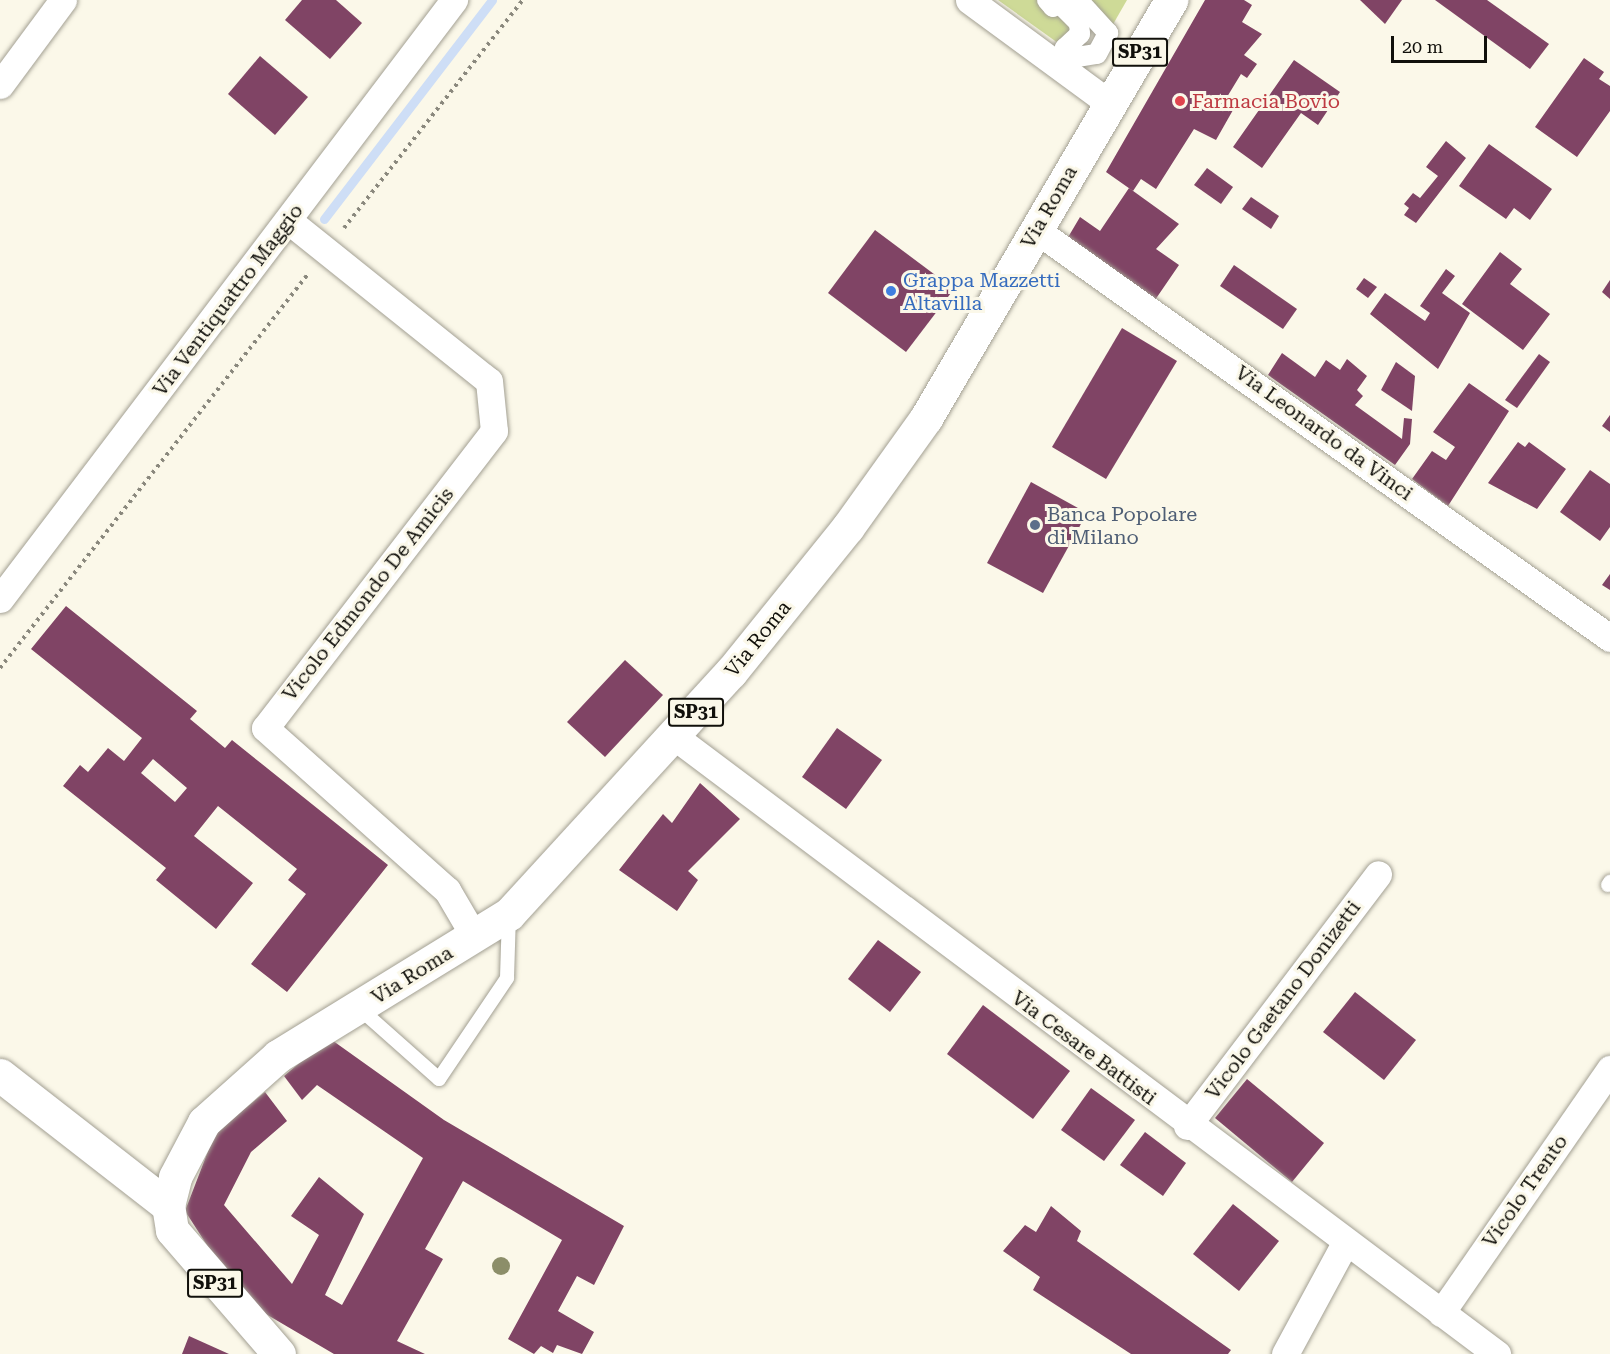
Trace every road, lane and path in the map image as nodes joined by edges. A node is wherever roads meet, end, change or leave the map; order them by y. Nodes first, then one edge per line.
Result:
1 (63, 0) edge
2 (454, 0) edge
3 (523, 0) edge
4 (969, 0) edge
5 (1047, 0) edge
6 (1078, 0) edge
7 (1171, 0) edge
8 (0, 84) edge
9 (1109, 103) junction
10 (289, 220) junction
11 (1036, 230) junction
12 (327, 249) junction
13 (0, 599) edge
14 (1610, 638) edge
15 (0, 668) edge
16 (675, 737) junction
17 (1378, 874) dead end
18 (509, 914) junction
19 (474, 936) junction
20 (358, 1008) junction
21 (1610, 1069) edge
22 (0, 1075) edge
23 (1187, 1126) junction
24 (168, 1206) junction
25 (1346, 1243) junction
26 (1441, 1312) junction
27 (278, 1353) edge
28 (1285, 1354) edge
29 (1497, 1354) edge

1 - 8 street
2 - 10 street, Via Ventiquattro Maggio
3 - 12 path
4 - 9 street
5 - 6 street
7 - 9 main road, Via Roma / SP31
9 - 11 main road, Via Roma / SP31
10 - 12 street, Vicolo Edmondo De Amicis
10 - 13 street, Via Ventiquattro Maggio
11 - 14 street, Via Leonardo da Vinci
11 - 16 main road, Via Roma / SP31
12 - 15 path
12 - 19 street, Vicolo Edmondo De Amicis
16 - 18 main road, Via Roma / SP31
16 - 23 street, Via Cesare Battisti
17 - 23 street, Vicolo Gaetano Donizetti
18 - 19 main road, Via Roma / SP31
18 - 20 lane
19 - 20 main road, Via Roma / SP31
20 - 24 main road, Via Roma / SP31
21 - 26 street, Vicolo Trento
22 - 24 main road
23 - 25 street, Via Cesare Battisti
24 - 27 main road, SP31
25 - 26 street, Via Cesare Battisti
25 - 28 street
26 - 29 street, Via Cesare Battisti

